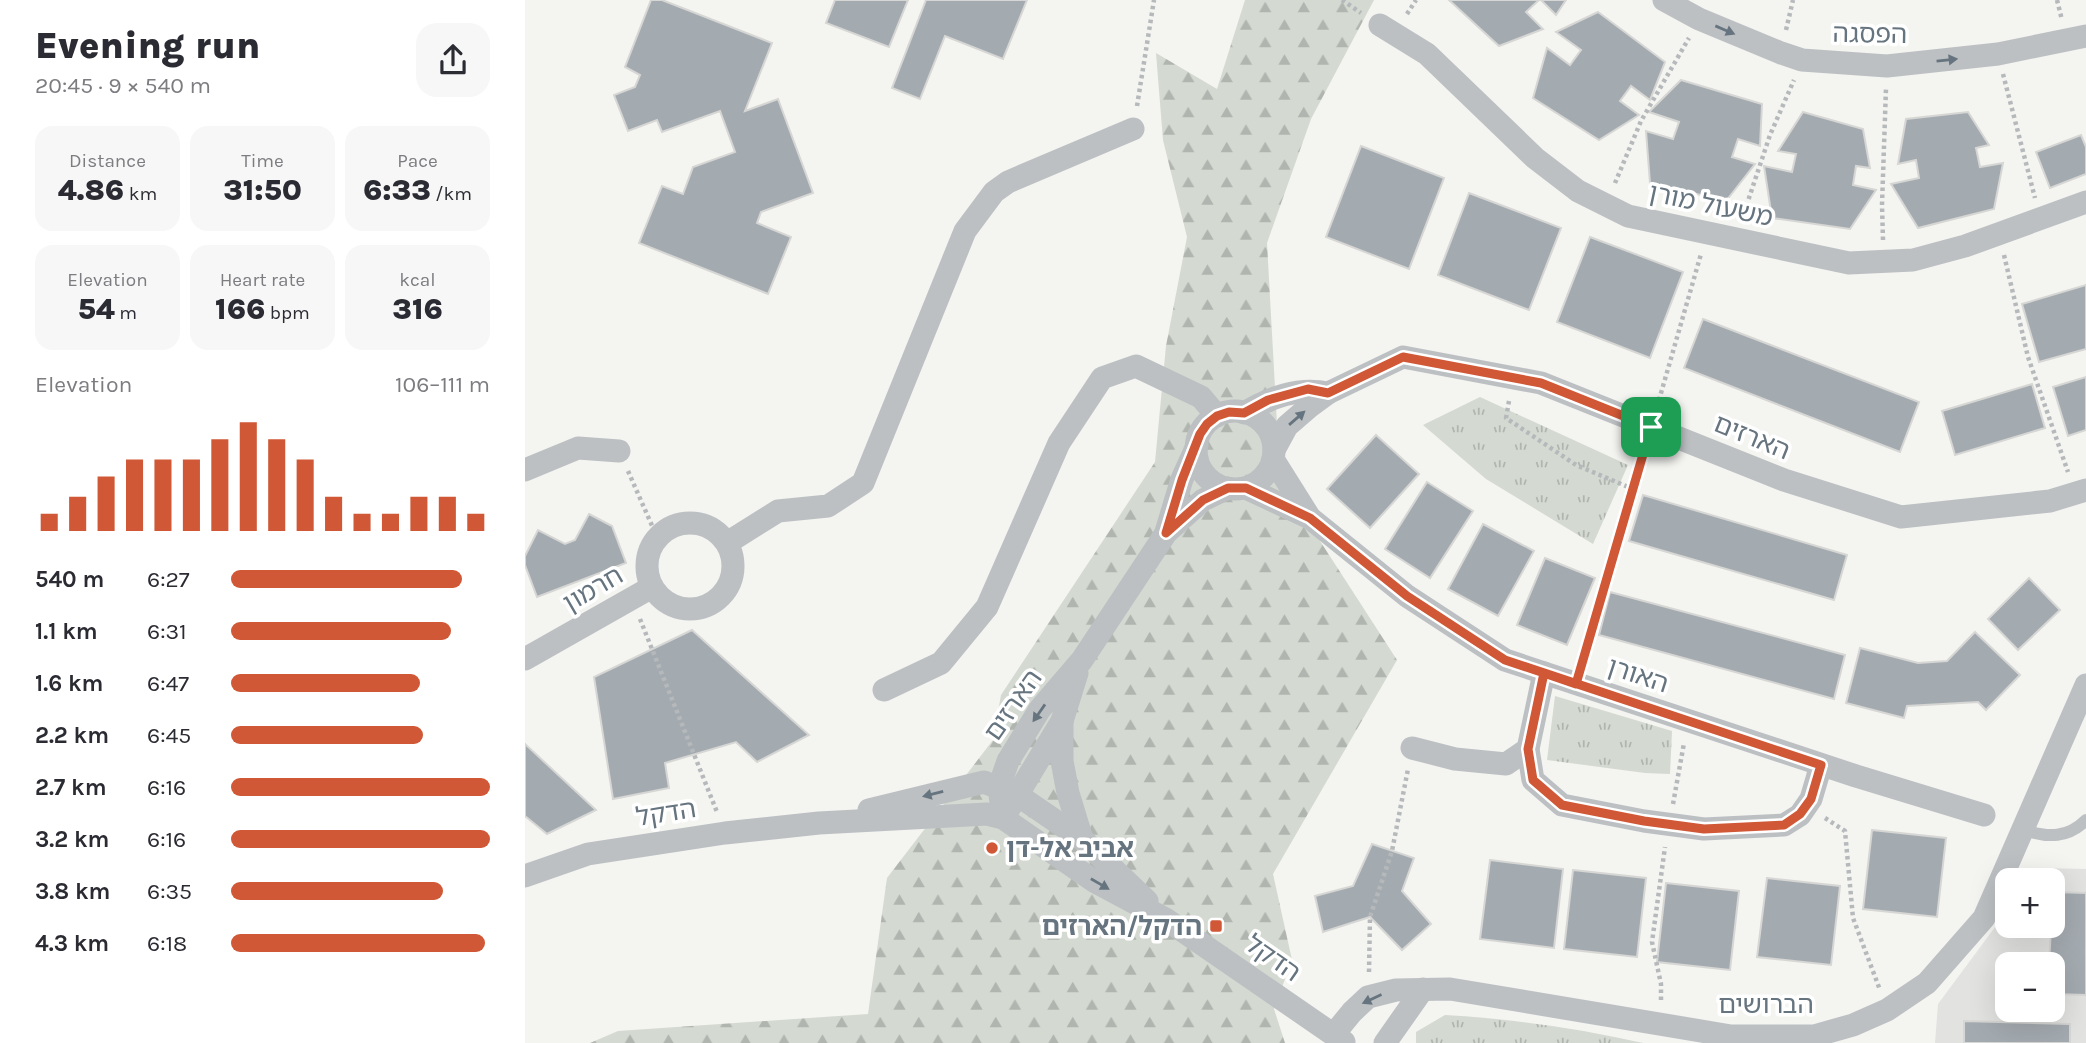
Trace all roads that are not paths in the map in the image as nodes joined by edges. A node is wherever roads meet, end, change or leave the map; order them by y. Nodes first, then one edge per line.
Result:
1 (1664, 0) edge
2 (1380, 25) dead end
3 (2086, 36) edge
4 (1133, 129) road end
5 (2086, 202) edge
6 (1328, 393) junction
7 (1244, 413) junction
8 (1217, 416) junction
9 (1197, 446) junction
10 (619, 451) road end
11 (1274, 455) junction
12 (525, 470) edge
13 (1237, 488) junction
14 (2081, 491) edge
15 (1310, 518) junction
16 (1166, 533) junction
17 (727, 543) junction
18 (652, 587) junction
19 (525, 659) edge
20 (1081, 660) junction
21 (1544, 673) junction
22 (2086, 685) edge
23 (884, 690) dead end
24 (1062, 720) junction
25 (1412, 748) road end
26 (1528, 749) junction
27 (1821, 765) junction
28 (1009, 791) junction
29 (1984, 815) dead end
30 (1003, 818) junction
31 (2086, 820) edge
32 (819, 823) junction
33 (2025, 830) junction
34 (1082, 839) junction
35 (525, 876) edge
36 (1167, 920) junction
37 (1423, 989) junction
38 (1340, 1038) edge
39 (1385, 1043) edge

1 -> 3 street, הפסגה
2 - 5 street, משעול מורן
4 - 17 street
6 - 7 street, הארזים
11 -> 6 street, הארזים
6 - 14 street, הארזים
7 - 8 street
7 - 11 street
8 - 9 street
8 - 23 street
9 - 13 street
9 - 16 street, הארזים
10 - 12 street
11 - 13 street
11 - 15 street, האורן
13 - 15 street, האורן
13 - 16 street, הארזים
15 - 21 street, האורן
16 - 20 street, הארזים
17 - 18 street
17 - 18 street
18 - 19 street, חרמון
20 - 24 street, הארזים
20 -> 28 street, הארזים
21 - 26 street
21 - 27 street, האורן
22 - 33 street, הברושים
24 - 28 street, הארזים
24 - 34 street, הארזים
25 - 26 street
26 - 27 street
27 - 29 street, האורן
28 - 30 street
28 -> 32 street, הדקל
28 - 34 street, הדקל
30 - 32 street, הדקל
30 -> 36 street, הדקל
31 - 33 lane
32 - 35 street, הדקל
33 - 37 street, הברושים
34 - 36 street, הדקל
36 - 38 street, הדקל
37 -> 38 street, הברושים
37 - 39 street

